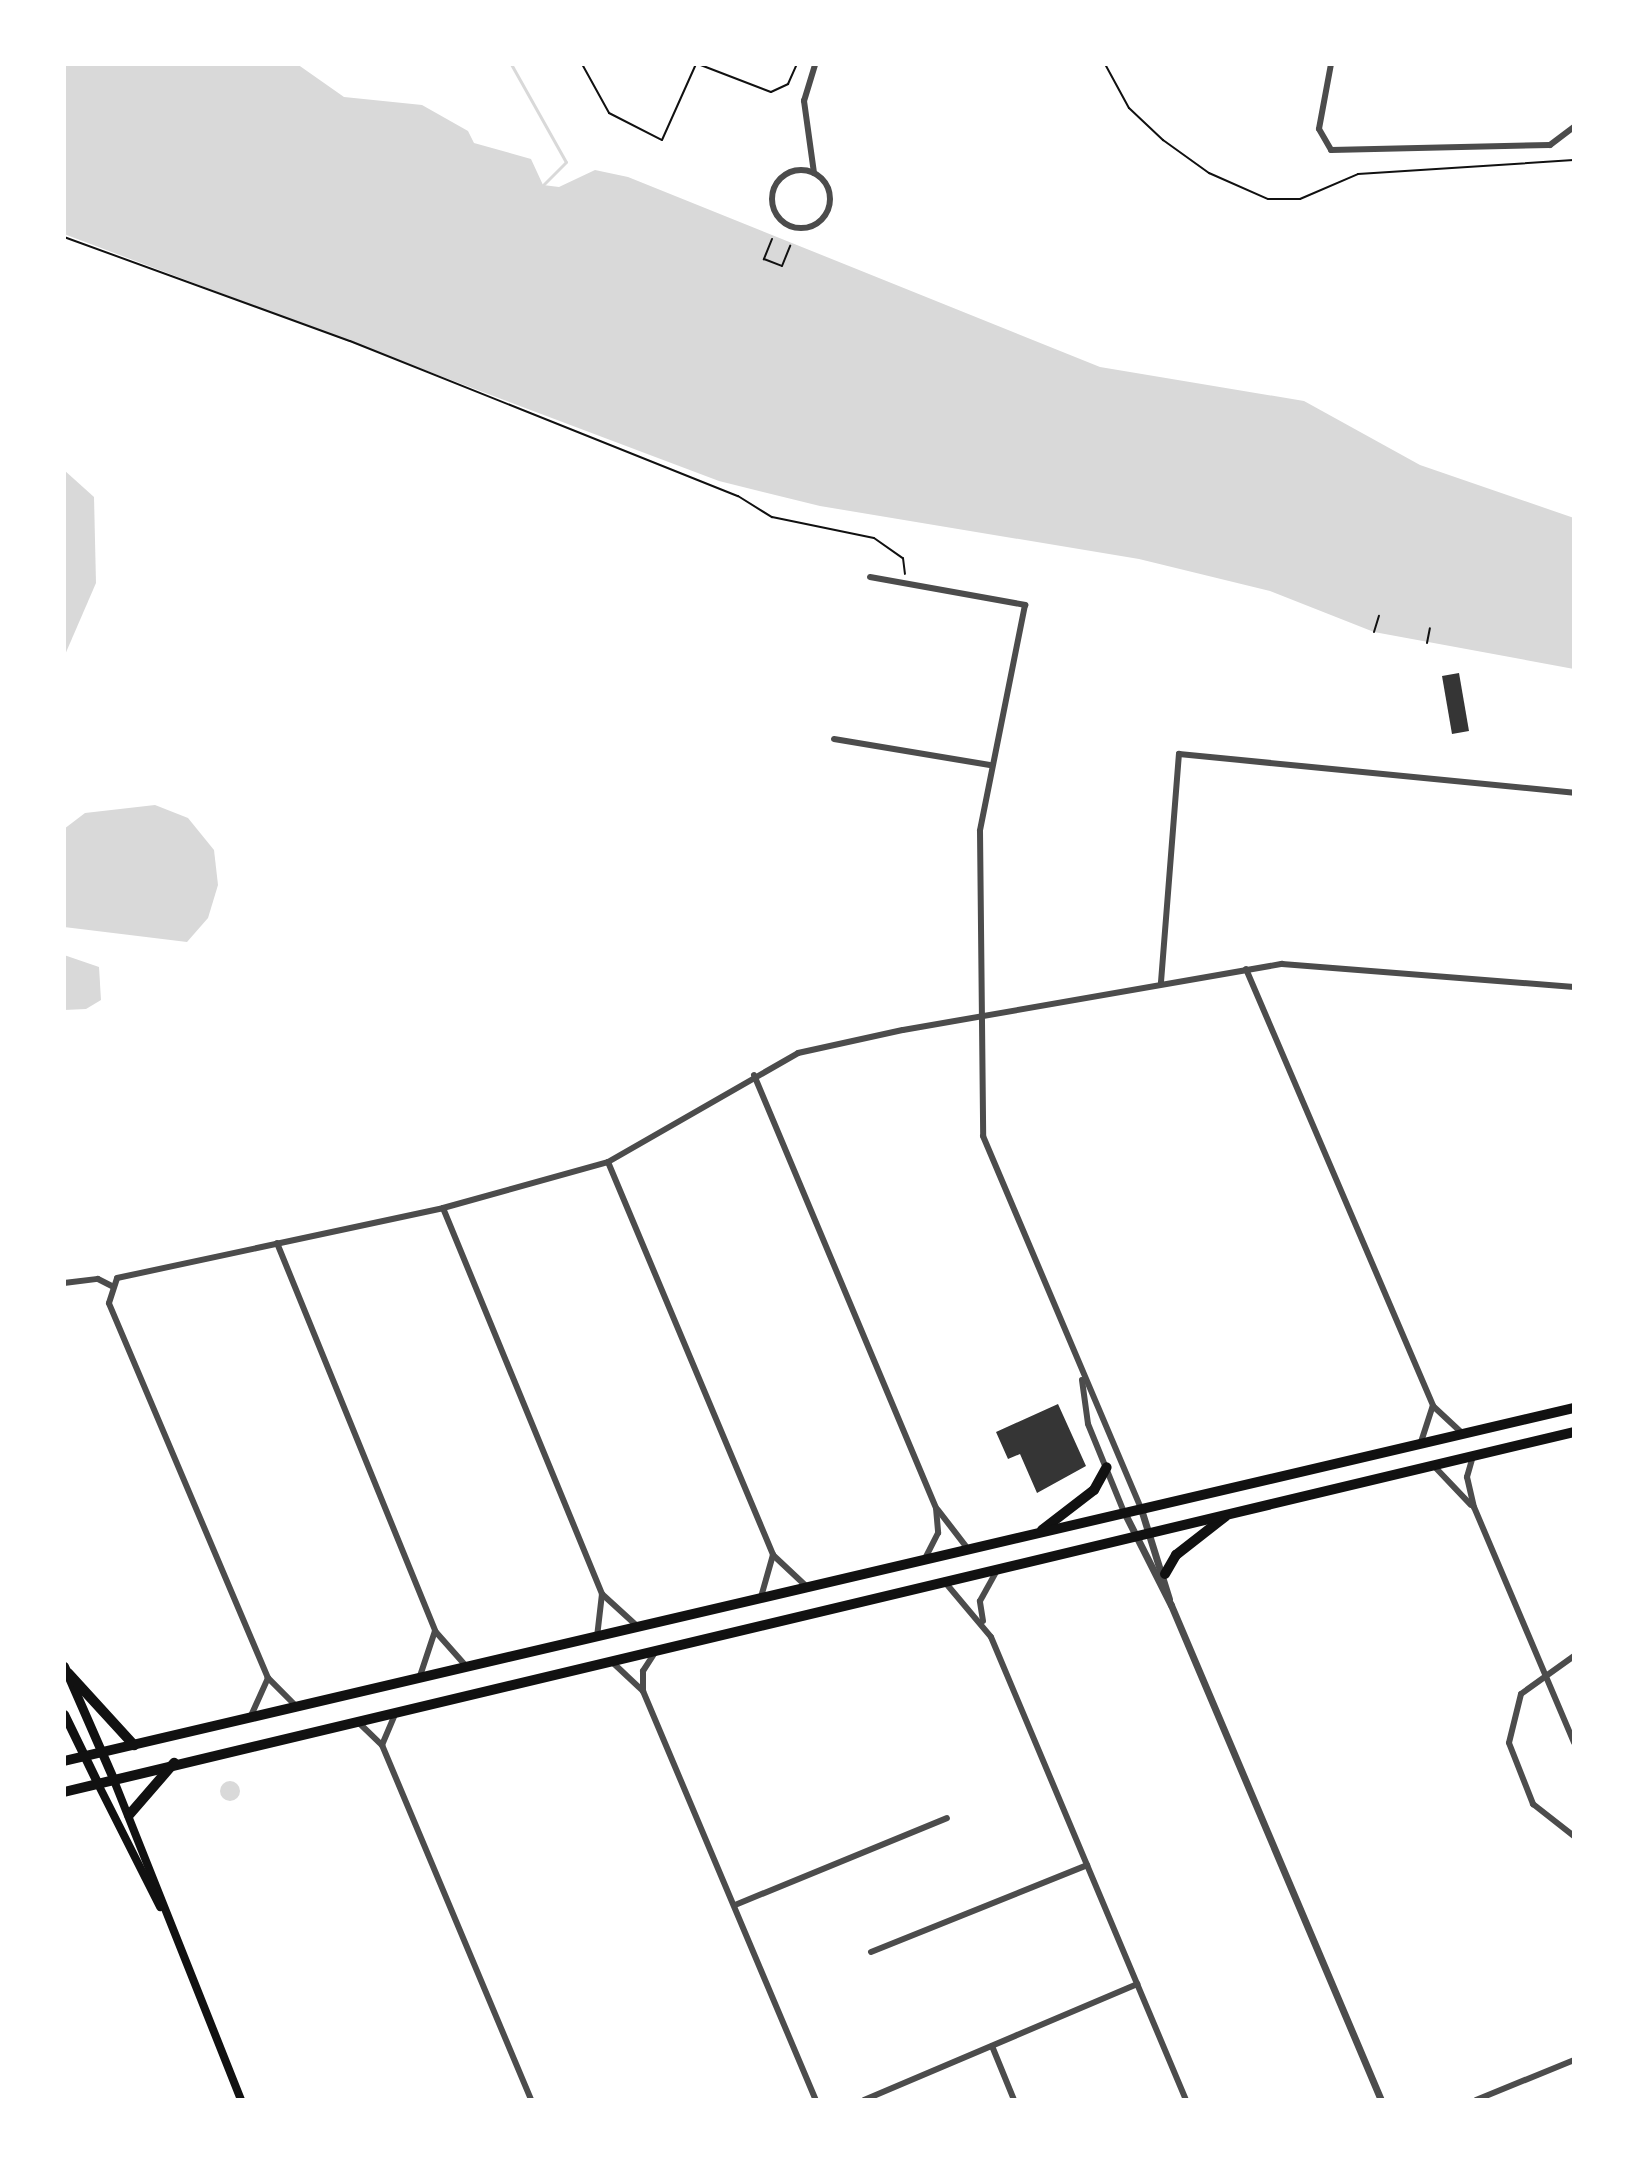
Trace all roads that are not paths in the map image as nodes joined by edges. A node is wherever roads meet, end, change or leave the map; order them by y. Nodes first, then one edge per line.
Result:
1 (815, 64) edge
2 (1331, 64) edge
3 (1574, 127) edge
4 (814, 173) junction
5 (870, 577) dead end
6 (834, 739) dead end
7 (990, 765) junction
8 (1574, 793) edge
9 (1246, 969) junction
10 (1161, 982) junction
11 (1574, 987) edge
12 (979, 1016) junction
13 (754, 1075) junction
14 (608, 1162) junction
15 (443, 1208) junction
16 (277, 1243) junction
17 (64, 1283) edge
18 (112, 1286) junction
19 (1082, 1377) junction
20 (1433, 1406) junction
21 (1574, 1408) edge
22 (1550, 1413) junction
23 (1574, 1429) edge
24 (1462, 1433) junction
25 (1421, 1442) junction
26 (1474, 1455) junction
27 (1433, 1465) junction
28 (1107, 1467) junction
29 (1474, 1507) junction
30 (936, 1508) junction
31 (1141, 1509) junction
32 (1124, 1512) junction
33 (1231, 1512) junction
34 (1040, 1532) junction
35 (1150, 1532) junction
36 (1133, 1536) junction
37 (968, 1549) junction
38 (773, 1555) junction
39 (925, 1559) junction
40 (1000, 1567) junction
41 (1165, 1574) junction
42 (943, 1581) junction
43 (807, 1587) junction
44 (602, 1594) junction
45 (761, 1598) junction
46 (1171, 1605) junction
47 (984, 1624) junction
48 (641, 1626) junction
49 (435, 1631) junction
50 (597, 1637) junction
51 (659, 1648) junction
52 (1574, 1656) edge
53 (608, 1660) junction
54 (467, 1667) junction
55 (66, 1670) edge
56 (1545, 1671) junction
57 (268, 1678) junction
58 (419, 1679) junction
59 (643, 1691) junction
60 (297, 1708) junction
61 (398, 1708) junction
62 (64, 1714) edge
63 (250, 1718) junction
64 (354, 1719) junction
65 (1574, 1743) edge
66 (134, 1745) junction
67 (382, 1745) junction
68 (102, 1753) junction
69 (85, 1756) junction
70 (64, 1761) edge
71 (175, 1762) junction
72 (113, 1778) junction
73 (98, 1784) junction
74 (64, 1792) edge
75 (129, 1815) junction
76 (947, 1818) dead end
77 (1574, 1836) edge
78 (1087, 1865) junction
79 (735, 1905) junction
80 (160, 1907) junction
81 (871, 1952) dead end
82 (1137, 1984) junction
83 (992, 2046) junction
84 (1574, 2060) edge
85 (241, 2100) edge
86 (531, 2100) edge
87 (816, 2100) edge
88 (864, 2100) edge
89 (1014, 2100) edge
90 (1186, 2100) edge
91 (1381, 2100) edge
92 (1476, 2100) edge

1 - 4 street
2 - 3 street
4 - 4 street
5 - 7 street
6 - 7 street
7 - 12 street
8 - 10 street
9 - 10 street
9 - 11 street
9 - 20 street
10 - 12 street
12 - 13 street
12 - 19 street
13 - 14 street
13 - 30 street
14 - 15 street
14 - 38 street
15 - 16 street
15 - 44 street
16 - 18 street
16 - 49 street
17 - 18 street
18 - 57 street
19 - 28 street
19 - 31 street
20 - 24 street
20 - 25 street
21 - 22 highway
22 - 23 highway
22 - 24 highway
23 - 26 highway
24 - 25 highway
25 - 31 highway
26 - 27 highway
26 - 29 street
27 - 29 street
27 - 33 highway
28 - 32 street
28 - 34 highway
29 - 56 street
30 - 37 street
30 - 39 street
31 - 32 highway
31 - 35 street
32 - 34 highway
32 - 36 street
33 - 35 highway
33 - 41 highway
34 - 37 highway
35 - 36 highway
35 - 41 street
36 - 40 highway
36 - 46 street
37 - 39 highway
38 - 43 street
38 - 45 street
39 - 43 highway
40 - 42 highway
40 - 47 street
41 - 46 street
42 - 47 street
42 - 51 highway
43 - 45 highway
44 - 48 street
44 - 50 street
45 - 48 highway
46 - 91 street
47 - 78 street
48 - 50 highway
49 - 54 street
49 - 58 street
50 - 54 highway
51 - 53 highway
51 - 59 street
52 - 56 street
53 - 59 street
53 - 61 highway
54 - 58 highway
55 - 66 highway
55 - 68 main road
56 - 65 street
56 - 77 street
57 - 60 street
57 - 63 street
58 - 60 highway
59 - 79 street
60 - 63 highway
61 - 64 highway
61 - 67 street
62 - 69 main road
63 - 66 highway
64 - 67 street
64 - 71 highway
66 - 68 highway
67 - 86 street
68 - 69 highway
68 - 72 main road
69 - 70 highway
69 - 73 main road
71 - 72 highway
71 - 75 highway
72 - 73 highway
72 - 75 main road
73 - 74 highway
73 - 80 main road
75 - 80 main road
76 - 79 street
78 - 81 street
78 - 82 street
79 - 87 street
80 - 85 main road
82 - 83 street
82 - 90 street
83 - 88 street
83 - 89 street
84 - 92 street

